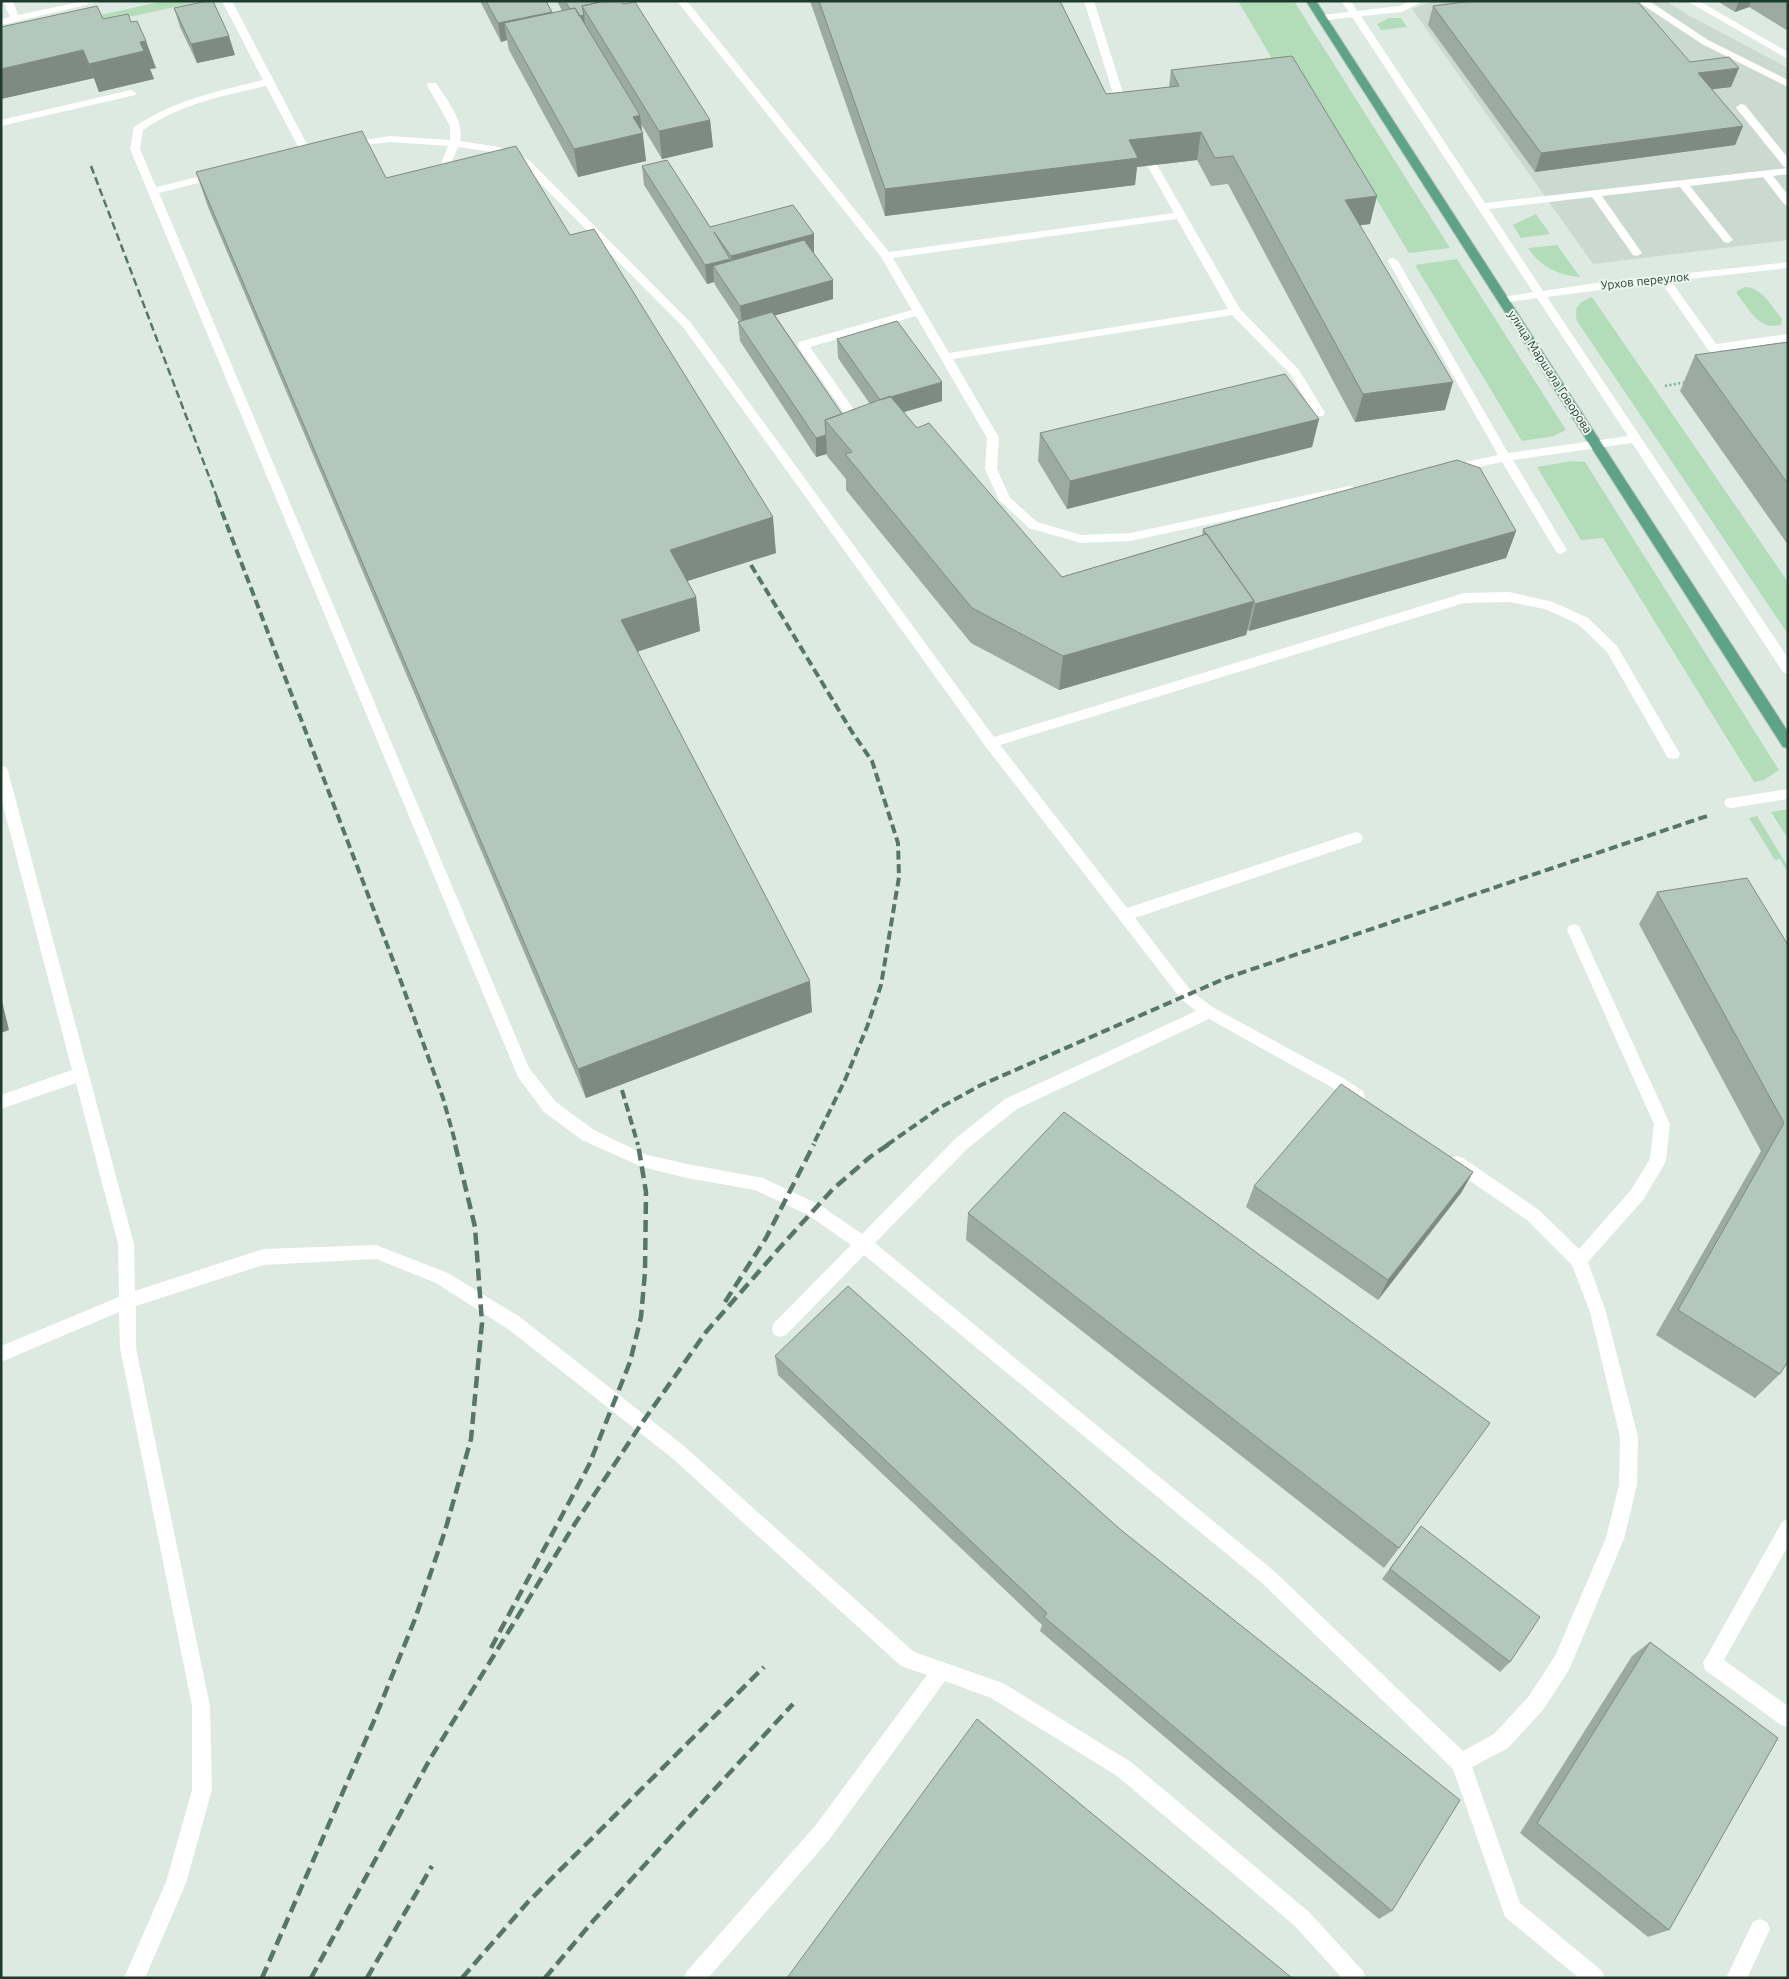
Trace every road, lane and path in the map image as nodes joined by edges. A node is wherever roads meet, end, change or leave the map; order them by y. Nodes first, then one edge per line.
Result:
1 (8, 1) edge
2 (98, 1) edge
3 (227, 1) edge
4 (682, 1) edge
5 (1089, 1) edge
6 (1311, 1) edge
7 (1346, 1) edge
8 (1418, 1) edge
9 (1642, 1) edge
10 (1692, 1) edge
11 (1354, 14) junction
12 (1322, 18) junction
13 (15, 19) junction
14 (1, 22) edge
15 (1788, 56) edge
16 (269, 82) junction
17 (1788, 84) edge
18 (432, 85) dead end
19 (131, 93) dead end
20 (1741, 107) dead end
21 (1127, 119) edge
22 (1, 123) edge
23 (454, 143) junction
24 (1152, 165) edge
25 (1788, 165) edge
26 (230, 171) edge
27 (1788, 171) edge
28 (1765, 173) junction
29 (1683, 184) junction
30 (452, 189) edge
31 (154, 191) junction
32 (1596, 195) junction
33 (1788, 202) edge
34 (1482, 207) junction
35 (1180, 215) junction
36 (1728, 240) dead end
37 (1637, 253) dead end
38 (886, 256) junction
39 (1393, 261) dead end
40 (1788, 265) edge
41 (1664, 279) junction
42 (1538, 294) junction
43 (1503, 300) junction
44 (1235, 311) junction
45 (919, 312) junction
46 (1788, 338) edge
47 (945, 357) junction
48 (1319, 413) dead end
49 (863, 431) edge
50 (1635, 439) junction
51 (1596, 444) junction
52 (1505, 457) junction
53 (1439, 471) edge
54 (1362, 488) edge
55 (1561, 550) dead end
56 (1788, 669) edge
57 (991, 743) junction
58 (1788, 743) edge
59 (1673, 754) dead end
60 (1, 771) edge
61 (1788, 794) edge
62 (1731, 803) dead end
63 (1356, 838) dead end
64 (1124, 915) junction
65 (1574, 930) dead end
66 (1209, 1012) junction
67 (81, 1074) junction
68 (1, 1102) edge
69 (1371, 1105) edge
70 (1444, 1154) edge
71 (862, 1244) junction
72 (1578, 1260) junction
73 (127, 1301) junction
74 (780, 1329) dead end
75 (1, 1354) edge
76 (1788, 1528) edge
77 (941, 1671) junction
78 (1788, 1718) edge
79 (1461, 1763) junction
80 (1760, 1929) dead end
81 (134, 1978) edge
82 (694, 1978) edge
83 (1356, 1978) edge
84 (1595, 1978) edge
85 (1736, 1978) edge

1 - 13 street
2 - 13 street
3 - 16 street
4 - 38 street
5 - 21 street
6 - 12 main road, улица Маршала Говорова
7 - 11 street
8 - 11 street
9 - 17 street
10 - 15 street
11 - 12 street
11 - 34 street
12 - 43 main road, улица Маршала Говорова
13 - 14 street
16 - 23 street
16 - 31 street
18 - 23 street
19 - 22 street
20 - 25 street
23 - 30 street
23 - 57 street
24 - 35 street
26 - 31 street
27 - 28 street
28 - 29 street
28 - 33 street
29 - 32 street
29 - 36 street
31 - 71 street
32 - 34 street
32 - 37 street
34 - 42 street
35 - 38 street
35 - 44 street
38 - 45 street
39 - 52 street
40 - 41 street, Урхов переулок
41 - 42 street, Урхов переулок
41 - 46 street
42 - 43 street, Урхов переулок
42 - 50 street
43 - 51 main road, улица Маршала Говорова
44 - 47 street
44 - 48 street
45 - 47 street
45 - 49 street
47 - 54 street
50 - 51 street
50 - 56 street
51 - 52 street
51 - 58 main road, улица Маршала Говорова
52 - 53 street
52 - 55 street
57 - 59 street
57 - 64 street
60 - 67 street
61 - 62 street
63 - 64 street
64 - 66 street
65 - 72 street
66 - 69 street
66 - 71 street
67 - 68 street
67 - 73 street
70 - 72 street
71 - 74 street
71 - 79 street
72 - 79 street
73 - 75 street
73 - 77 street
73 - 81 street
76 - 78 street
77 - 82 street
77 - 83 street
79 - 84 street
80 - 85 street

